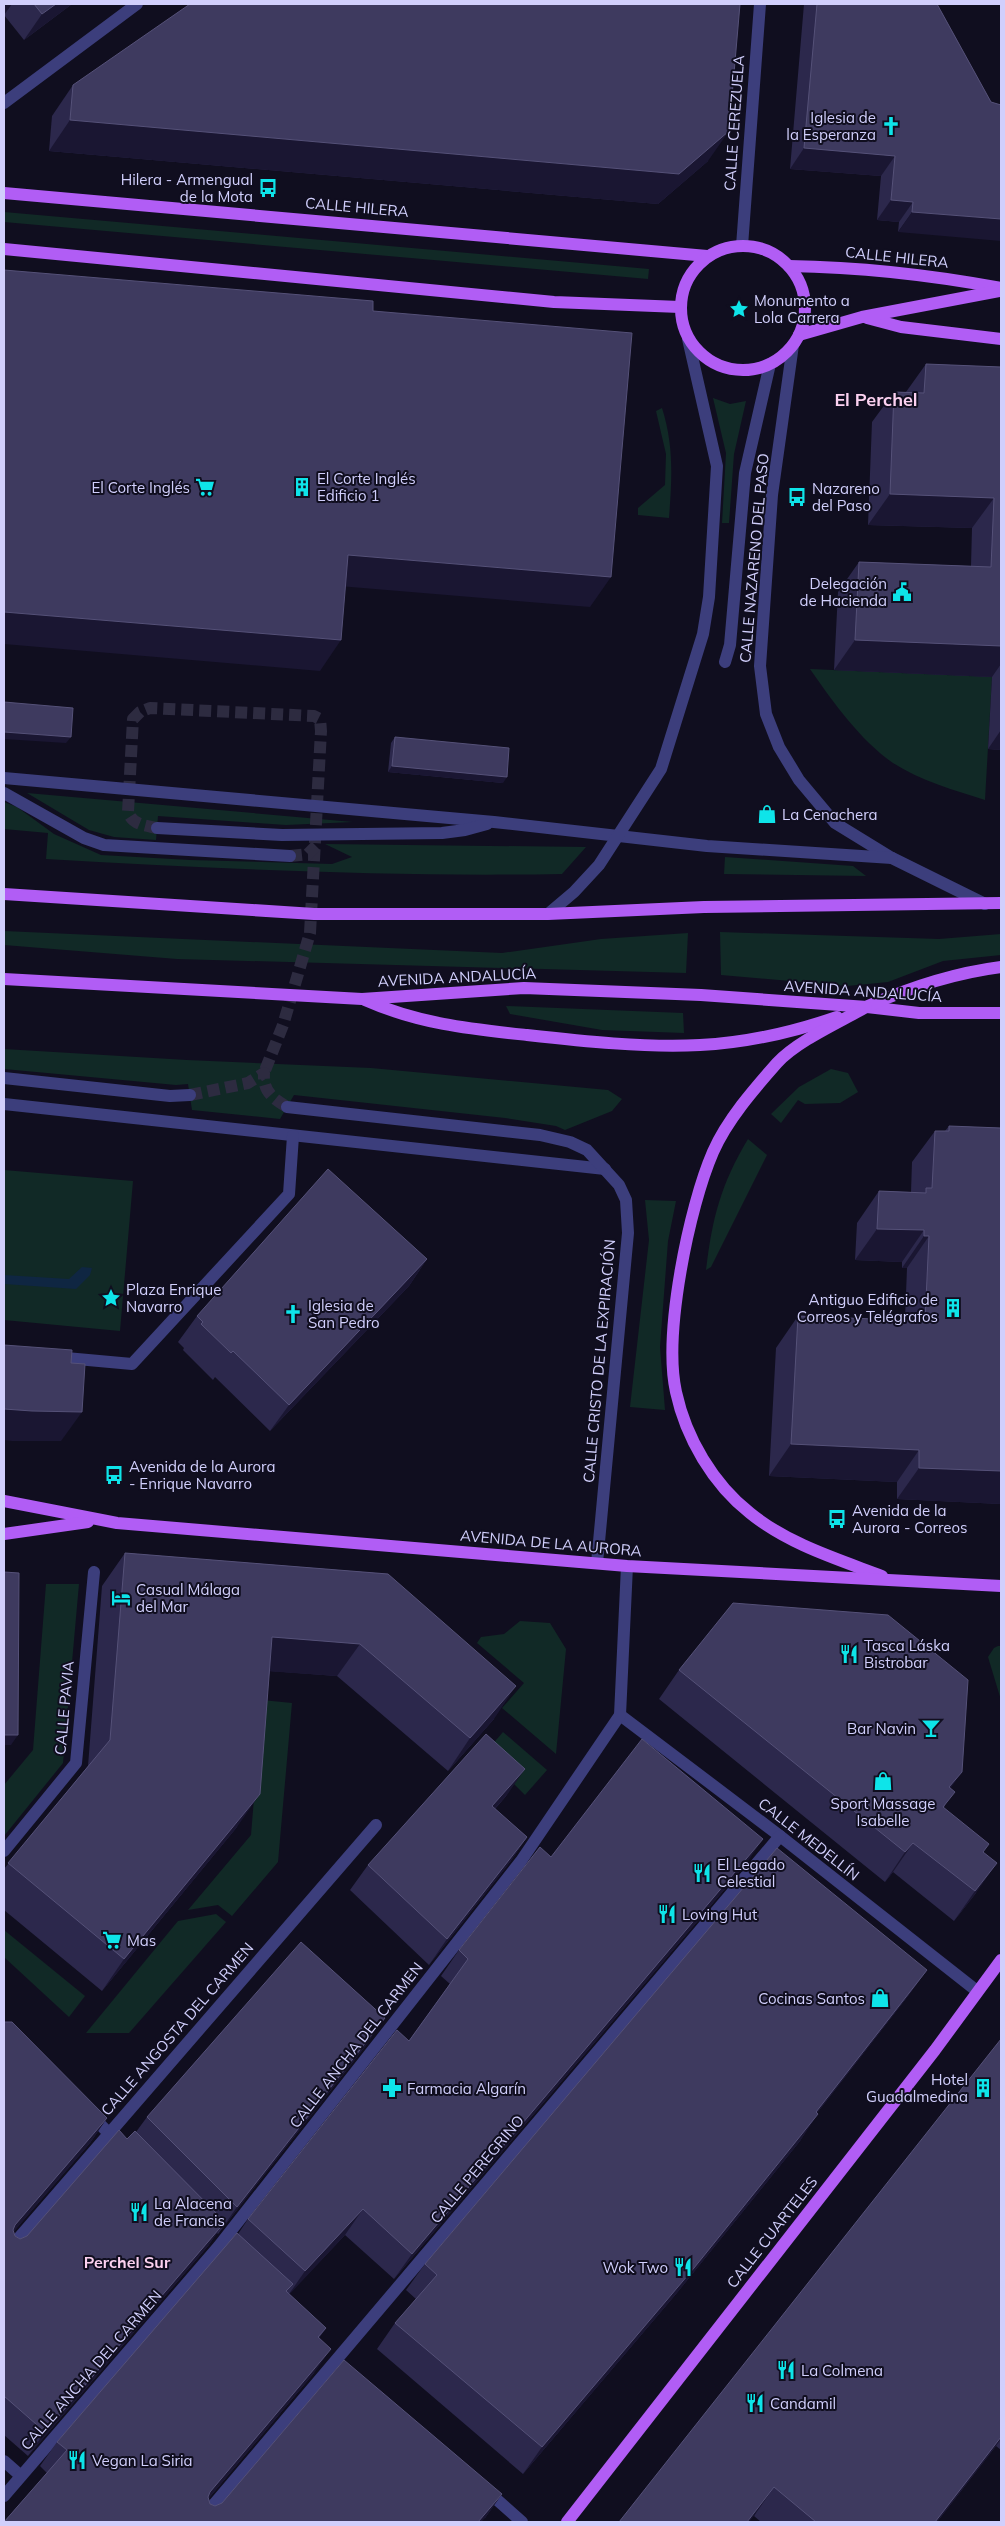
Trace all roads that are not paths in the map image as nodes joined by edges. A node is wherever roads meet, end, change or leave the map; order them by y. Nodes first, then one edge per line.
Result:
1 (137, 4) edge
2 (760, 4) edge
3 (4, 104) edge
4 (4, 193) edge
5 (742, 246) junction
6 (4, 249) edge
7 (707, 256) junction
8 (789, 266) junction
9 (1001, 289) edge
10 (680, 307) junction
11 (862, 317) junction
12 (688, 339) junction
13 (1001, 339) edge
14 (796, 340) junction
15 (770, 364) junction
16 (725, 662) dead end
17 (4, 778) edge
18 (4, 794) edge
19 (494, 822) junction
20 (157, 828) tunnel mouth
21 (618, 836) junction
22 (290, 856) tunnel mouth
23 (892, 858) junction
24 (4, 894) edge
25 (1001, 903) edge
26 (985, 904) junction
27 (548, 914) junction
28 (1001, 967) edge
29 (4, 979) edge
30 (362, 999) junction
31 (867, 1006) junction
32 (1001, 1013) edge
33 (4, 1078) edge
34 (190, 1095) tunnel mouth
35 (4, 1104) edge
36 (287, 1107) tunnel mouth
37 (293, 1136) junction
38 (605, 1169) junction
39 (42, 1356) edge
40 (4, 1501) edge
41 (98, 1521) junction
42 (4, 1534) edge
43 (597, 1563) junction
44 (627, 1566) junction
45 (94, 1572) dead end
46 (894, 1581) junction
47 (1001, 1586) edge
48 (620, 1715) junction
49 (376, 1825) dead end
50 (780, 1836) junction
51 (4, 1851) edge
52 (1001, 1960) edge
53 (977, 1991) junction
54 (80, 2105) edge
55 (108, 2133) junction
56 (136, 2161) edge
57 (209, 2235) edge
58 (223, 2249) junction
59 (4, 2255) edge
60 (4, 2461) edge
61 (21, 2476) junction
62 (479, 2484) edge
63 (4, 2496) edge
64 (198, 2522) edge
65 (522, 2522) edge
66 (567, 2522) edge

1 - 3 street
2 - 5 street, CALLE CEREZUELA
4 - 7 main road, CALLE HILERA
5 - 7 main road
5 - 8 main road
6 - 10 main road
7 - 10 main road
8 - 9 main road, CALLE HILERA
8 - 14 main road
9 - 11 main road, CALLE HILERA
10 - 12 main road
11 - 13 main road
11 - 14 main road, CALLE HILERA
12 - 15 main road
12 - 21 street
14 - 15 main road
14 - 23 street, CALLE NAZARENO DEL PASO
15 - 16 street
17 - 19 street
18 - 22 street
19 - 20 street
19 - 21 street
21 - 23 street
21 - 27 street
23 - 26 street, CALLE NAZARENO DEL PASO
24 - 27 main road
25 - 26 main road
26 - 27 main road
28 - 31 main road
29 - 30 main road, AVENIDA ANDALUCÍA
30 - 31 main road, AVENIDA ANDALUCÍA
30 - 31 main road
31 - 32 main road, AVENIDA ANDALUCÍA
31 - 46 main road
33 - 34 street
35 - 37 street
36 - 38 street, CALLE CRISTO DE LA EXPIRACIÓN
37 - 38 street
37 - 39 street
38 - 43 street, CALLE CRISTO DE LA EXPIRACIÓN
40 - 41 main road, AVENIDA DE LA AURORA
41 - 42 main road, AVENIDA DE LA AURORA
41 - 43 main road, AVENIDA DE LA AURORA
43 - 44 main road, AVENIDA DE LA AURORA
44 - 46 main road, AVENIDA DE LA AURORA
44 - 48 street
45 - 51 street, CALLE PAVIA
46 - 47 main road, AVENIDA DE LA AURORA
48 - 50 street, CALLE MEDELLÍN
48 - 58 street, CALLE ANCHA DEL CARMEN
49 - 55 street, CALLE ANGOSTA DEL CARMEN
50 - 53 street, CALLE MEDELLÍN
50 - 64 street, CALLE PEREGRINO
52 - 53 main road, CALLE CUARTELES
53 - 66 main road, CALLE CUARTELES
54 - 55 street
55 - 56 street
55 - 59 street, CALLE ANGOSTA DEL CARMEN
57 - 58 street
58 - 61 street, CALLE ANCHA DEL CARMEN
60 - 61 street
61 - 63 street, CALLE ANCHA DEL CARMEN
62 - 65 street

